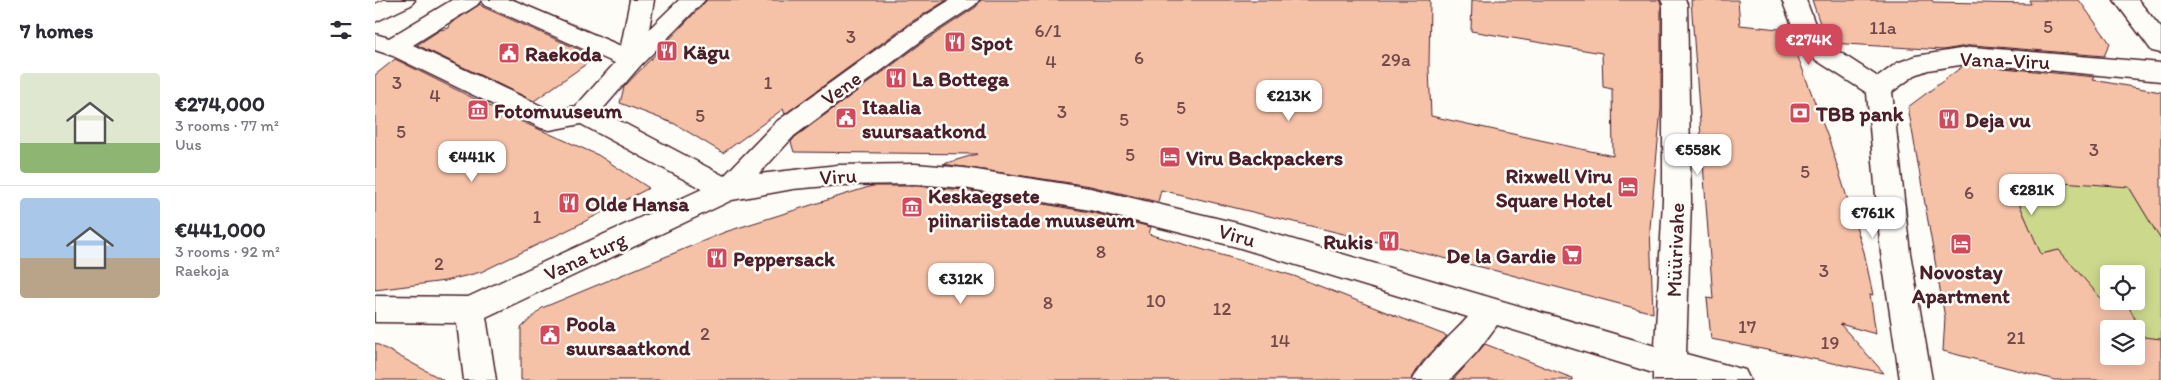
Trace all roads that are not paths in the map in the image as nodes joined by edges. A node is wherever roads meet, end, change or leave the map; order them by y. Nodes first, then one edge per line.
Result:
1 (403, 0) edge
2 (469, 0) edge
3 (492, 0) edge
4 (642, 0) edge
5 (693, 0) edge
6 (967, 0) edge
7 (1673, 0) edge
8 (1794, 0) edge
9 (2127, 0) edge
10 (377, 11) edge
11 (381, 45) edge
12 (2161, 45) edge
13 (631, 60) junction
14 (2161, 72) edge
15 (1879, 89) junction
16 (584, 114) junction
17 (727, 190) junction
18 (375, 309) edge
19 (470, 310) junction
20 (1491, 310) junction
21 (1669, 372) edge
22 (480, 380) edge
23 (1429, 380) edge
24 (1734, 380) edge
25 (1916, 380) edge

1 - 10 street
2 - 11 street
3 - 13 street
4 - 13 street
5 - 13 street
6 - 17 street, Vene
7 - 21 street, Müürivahe
8 - 15 street
9 - 12 street
11 - 16 street
13 - 16 street
14 - 15 street, Vana-Viru
15 - 25 street
16 - 17 street
17 - 19 street, Vana turg
17 - 20 street, Viru
18 - 19 street
19 - 22 street
20 - 21 street, Viru
20 - 23 street
21 - 24 street, Viru

